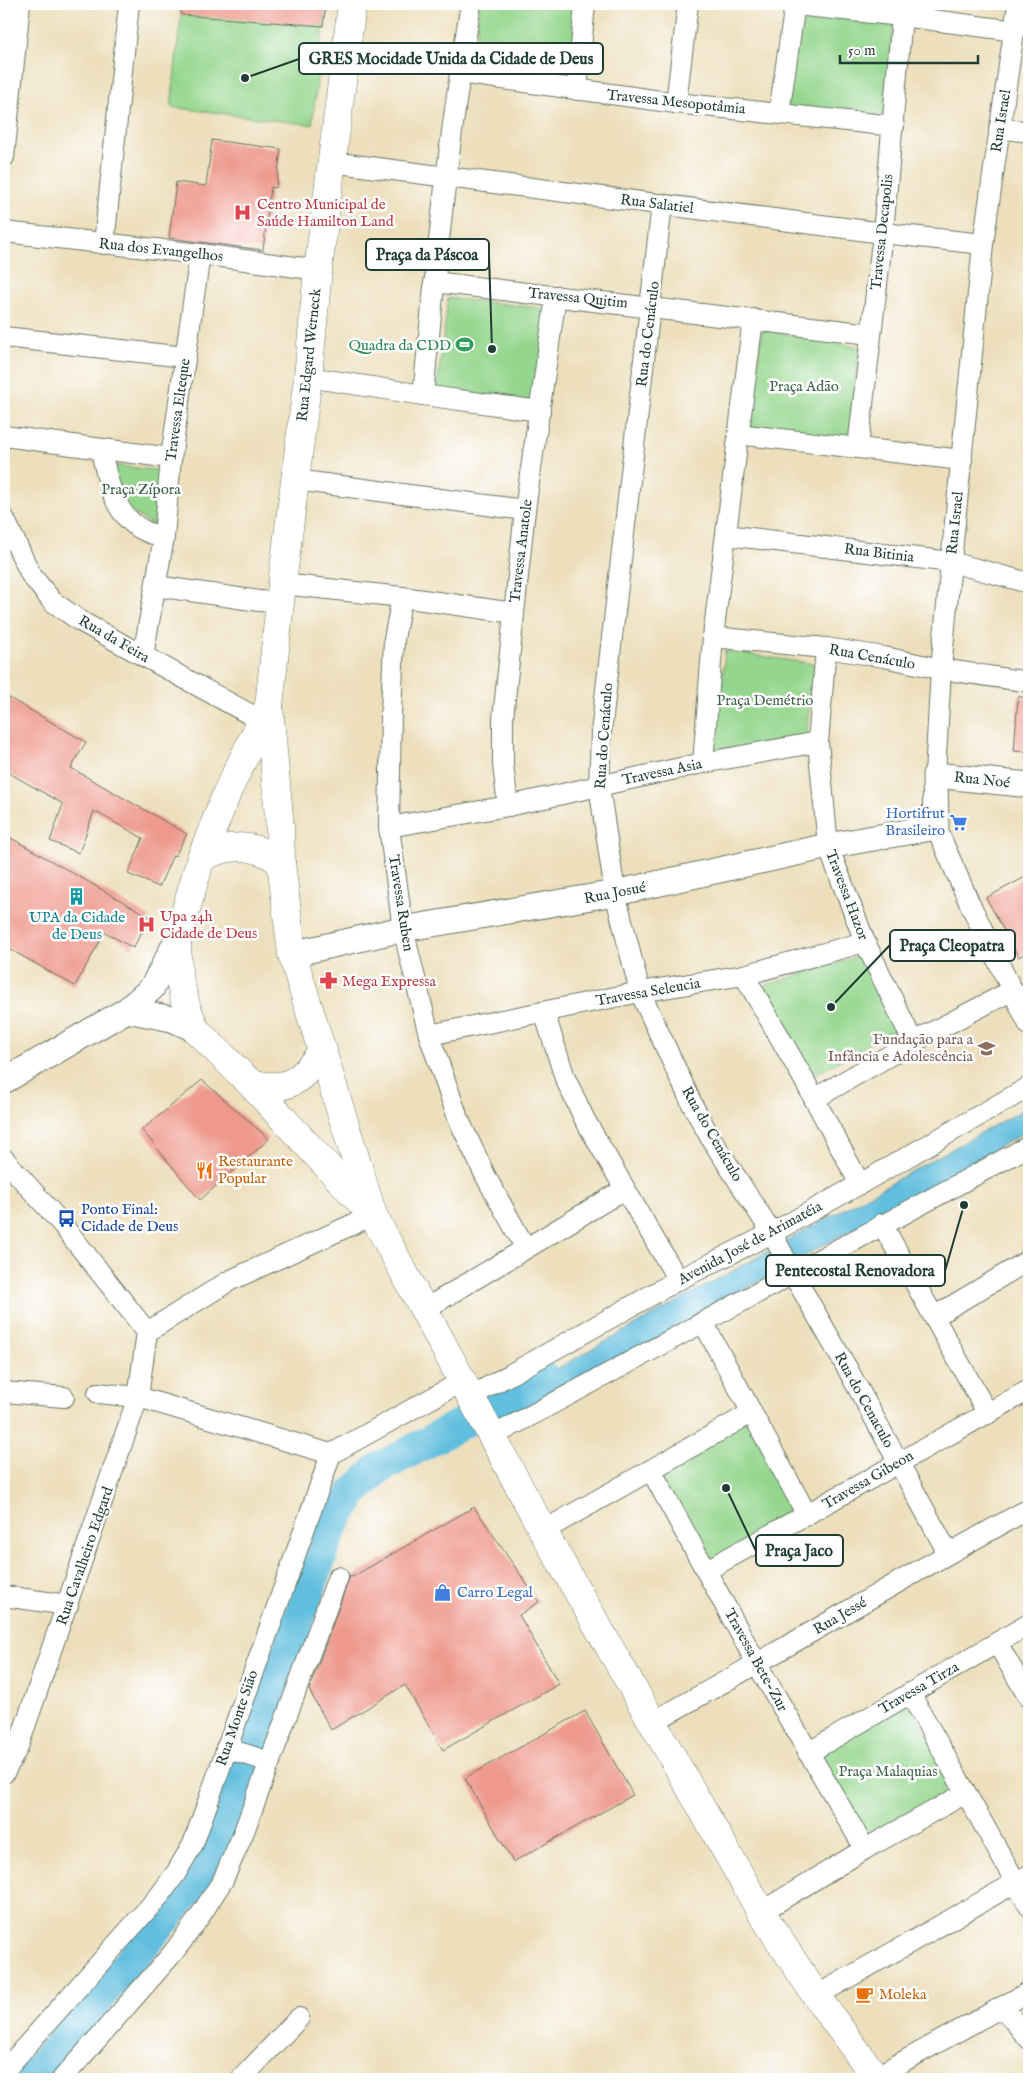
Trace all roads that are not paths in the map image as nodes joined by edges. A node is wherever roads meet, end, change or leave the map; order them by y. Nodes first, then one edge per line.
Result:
1 (20, 4) edge
2 (129, 4) edge
3 (352, 4) edge
4 (471, 4) edge
5 (585, 4) edge
6 (688, 4) edge
7 (795, 4) edge
8 (1018, 4) edge
9 (902, 16) junction
10 (11, 24) edge
11 (1015, 31) junction
12 (459, 73) junction
13 (576, 90) junction
14 (676, 103) junction
15 (779, 113) junction
16 (894, 126) junction
17 (999, 128) junction
18 (1029, 132) edge
19 (4, 146) edge
20 (331, 162) junction
21 (446, 177) junction
22 (662, 204) junction
23 (4, 232) edge
24 (883, 233) junction
25 (104, 244) junction
26 (983, 244) junction
27 (200, 254) junction
28 (318, 270) junction
29 (434, 282) junction
30 (556, 296) junction
31 (652, 306) junction
32 (753, 319) junction
33 (870, 334) junction
34 (4, 337) edge
35 (185, 357) junction
36 (308, 377) junction
37 (423, 395) junction
38 (540, 411) junction
39 (738, 434) junction
40 (4, 436) edge
41 (858, 447) junction
42 (101, 450) junction
43 (171, 458) junction
44 (962, 460) junction
45 (295, 480) junction
46 (525, 510) junction
47 (4, 518) edge
48 (726, 535) junction
49 (164, 537) junction
50 (951, 562) junction
51 (1029, 583) edge
52 (156, 586) junction
53 (281, 593) junction
54 (402, 596) junction
55 (514, 613) junction
56 (713, 637) junction
57 (826, 648) junction
58 (143, 656) junction
59 (941, 670) junction
60 (1029, 682) edge
61 (266, 713) junction
62 (818, 742) junction
63 (703, 763) junction
64 (935, 775) junction
65 (1029, 785) edge
66 (599, 786) junction
67 (508, 806) junction
68 (389, 827) junction
69 (936, 827) junction
70 (828, 846) junction
71 (201, 858) junction
72 (281, 862) junction
73 (615, 894) junction
74 (402, 929) junction
75 (177, 940) junction
76 (865, 942) junction
77 (292, 954) junction
78 (744, 975) junction
79 (1013, 990) junction
80 (640, 992) junction
81 (127, 1010) junction
82 (544, 1012) junction
83 (1029, 1026) edge
84 (196, 1030) junction
85 (429, 1035) junction
86 (913, 1042) junction
87 (323, 1050) junction
88 (4, 1081) edge
89 (249, 1082) junction
90 (1029, 1088) edge
91 (814, 1099) junction
92 (1029, 1146) edge
93 (4, 1159) edge
94 (860, 1184) junction
95 (625, 1189) junction
96 (373, 1215) junction
97 (882, 1224) junction
98 (774, 1236) junction
99 (525, 1247) junction
100 (1029, 1260) edge
101 (791, 1270) junction
102 (678, 1280) junction
103 (425, 1309) junction
104 (935, 1316) junction
105 (704, 1322) junction
106 (147, 1332) junction
107 (1029, 1390) edge
108 (4, 1392) edge
109 (98, 1393) dead end
110 (469, 1395) junction
111 (64, 1397) dead end
112 (138, 1397) junction
113 (751, 1413) junction
114 (988, 1414) junction
115 (489, 1433) junction
116 (331, 1454) junction
117 (899, 1462) junction
118 (651, 1470) junction
119 (1029, 1508) edge
120 (807, 1515) junction
121 (543, 1531) junction
122 (948, 1553) junction
123 (706, 1570) junction
124 (338, 1577) dead end
125 (4, 1596) edge
126 (68, 1605) junction
127 (1029, 1624) edge
128 (997, 1643) junction
129 (758, 1664) junction
130 (910, 1693) junction
131 (1029, 1698) edge
132 (651, 1723) junction
133 (808, 1753) junction
134 (249, 1755) junction
135 (4, 1773) edge
136 (966, 1792) junction
137 (865, 1849) junction
138 (1023, 1878) edge
139 (1029, 1906) edge
140 (761, 1912) junction
141 (1029, 1992) edge
142 (816, 1996) junction
143 (1002, 2007) junction
144 (299, 2018) dead end
145 (1029, 2039) edge
146 (4, 2071) edge
147 (62, 2079) edge
148 (241, 2079) edge
149 (873, 2079) edge

1 - 10 street
2 - 25 street
3 - 20 main road, Rua Edgard Werneck
4 - 12 street
5 - 13 street
6 - 14 street
7 - 9 street
7 - 15 street
8 - 11 street, Rua Israel
9 - 11 street
9 - 16 street, Travessa Decapolis
10 - 19 street
11 - 17 street, Rua Israel
12 - 13 street, Travessa Mesopotâmia
12 - 21 street
13 - 14 street, Travessa Mesopotâmia
14 - 15 street, Travessa Mesopotâmia
15 - 16 street, Travessa Mesopotâmia
16 - 24 street, Travessa Decapolis
17 - 18 street
17 - 26 street, Rua Israel
20 - 21 street, Rua Salatiel
20 - 28 main road, Rua Edgard Werneck
21 - 22 street, Rua Salatiel
21 - 29 street
22 - 24 street, Rua Salatiel
22 - 31 street, Rua do Cenáculo
23 - 25 street, Rua dos Evangelhos
24 - 26 street, Rua Salatiel
24 - 33 street, Travessa Decapolis
25 - 27 street, Rua dos Evangelhos
26 - 44 street, Rua Israel
27 - 28 street, Rua dos Evangelhos
27 - 35 street, Travessa Elteque
28 - 36 main road, Rua Edgard Werneck
29 - 30 street, Travessa Quitim
29 - 37 street
30 - 31 street, Travessa Quitim
30 - 38 street, Travessa Anatole
31 - 32 street, Travessa Quitim
31 - 66 street, Rua do Cenáculo
32 - 33 street, Travessa Quitim
32 - 39 street
33 - 41 street, Travessa Decapolis
34 - 35 street
35 - 43 street, Travessa Elteque
36 - 37 street
36 - 45 main road, Rua Edgard Werneck
37 - 38 street
38 - 46 street, Travessa Anatole
39 - 41 street
39 - 48 street
40 - 42 street
41 - 44 street
42 - 43 street
42 - 49 street
43 - 49 street, Travessa Elteque
44 - 50 street, Rua Israel
45 - 46 street
45 - 53 main road, Rua Edgard Werneck
46 - 55 street, Travessa Anatole
47 - 58 street, Rua da Feira
48 - 50 street, Rua Bitinia
48 - 56 street
49 - 52 street, Travessa Elteque
50 - 51 street, Rua Bitinia
50 - 59 street, Rua Israel
52 - 53 street
52 - 58 street, Travessa Elteque
53 - 54 street
53 - 61 main road, Rua Edgard Werneck
54 - 55 street
54 - 68 street, Travessa Ruben
55 - 67 street, Travessa Anatole
56 - 57 street, Rua Cenáculo
56 - 63 street
57 - 59 street, Rua Cenáculo
57 - 62 street, Travessa Hazor
58 - 61 street, Rua da Feira
59 - 60 street, Rua Cenáculo
59 - 64 street, Rua Israel
61 - 71 main road
61 - 72 main road
62 - 63 street, Travessa Asia
62 - 70 street, Travessa Hazor
63 - 66 street, Travessa Asia
64 - 65 street, Rua Noé
64 - 69 street, Rua Israel
66 - 67 street, Travessa Asia
66 - 73 street, Rua do Cenáculo
67 - 68 street, Travessa Asia
68 - 74 street, Travessa Ruben
69 - 70 street, Rua Josué
69 - 79 street, Rua Israel
70 - 73 street, Rua Josué
70 - 76 street, Travessa Hazor
71 - 72 main road
71 - 75 main road
72 - 77 main road
73 - 74 street, Rua Josué
73 - 80 street, Rua do Cenáculo
74 - 77 street, Rua Josué
74 - 85 street, Travessa Ruben
75 - 81 street
75 - 84 main road
76 - 78 street, Travessa Seleucia
76 - 86 street, Travessa Hazor
77 - 87 main road
78 - 80 street, Travessa Seleucia
78 - 91 street
79 - 83 street, Rua Israel
79 - 86 street
80 - 82 street, Travessa Seleucia
80 - 98 street, Rua do Cenáculo
81 - 84 street
81 - 88 street
82 - 85 street, Travessa Seleucia
82 - 95 street
84 - 89 main road
85 - 99 street, Travessa Ruben
86 - 91 street
87 - 89 main road
87 - 96 main road
89 - 96 main road
90 - 94 street, Avenida José de Arimatéia
91 - 94 street
92 - 97 street
93 - 106 street
94 - 98 street, Avenida José de Arimatéia
95 - 99 street
95 - 102 street
96 - 103 main road
96 - 106 street
97 - 101 street
97 - 104 street
98 - 101 street, Rua do Cenáculo
98 - 102 street, Avenida José de Arimatéia
99 - 103 street
100 - 104 street
101 - 105 street
101 - 117 street, Rua do Cenaculo
102 - 110 street, Avenida José de Arimatéia
103 - 110 main road
104 - 114 street
105 - 113 street
105 - 115 street
106 - 112 street, Rua Cavalheiro Edgard
107 - 114 street, Travessa Gibeon
108 - 111 street
109 - 112 street
110 - 115 main road
110 - 116 street
112 - 116 street
112 - 126 street, Rua Cavalheiro Edgard
113 - 118 street
113 - 120 street
114 - 117 street, Travessa Gibeon
115 - 121 main road
116 - 134 street, Rua Monte Sião
117 - 120 street, Travessa Gibeon
117 - 122 street, Rua do Cenaculo
118 - 121 street
118 - 123 street, Travessa Bete-Zur
119 - 122 street, Rua Jessé
120 - 123 street, Travessa Gibeon
121 - 132 main road
122 - 129 street, Rua Jessé
123 - 129 street, Travessa Bete-Zur
124 - 134 street, Rua Monte Sião
125 - 126 street
126 - 135 street, Rua Cavalheiro Edgard
127 - 128 street, Travessa Tirza
128 - 130 street, Travessa Tirza
128 - 131 street
129 - 132 street, Rua Jessé
129 - 133 street, Travessa Bete-Zur
130 - 133 street, Travessa Tirza
130 - 136 street
132 - 140 main road
133 - 137 street, Travessa Bete-Zur
134 - 146 street, Rua Monte Sião
134 - 147 street, Rua Monte Sião
136 - 137 street
136 - 138 street
137 - 140 street
138 - 139 street
138 - 142 street
140 - 142 main road
141 - 143 street
142 - 149 main road
143 - 145 street
143 - 149 street
144 - 148 street

